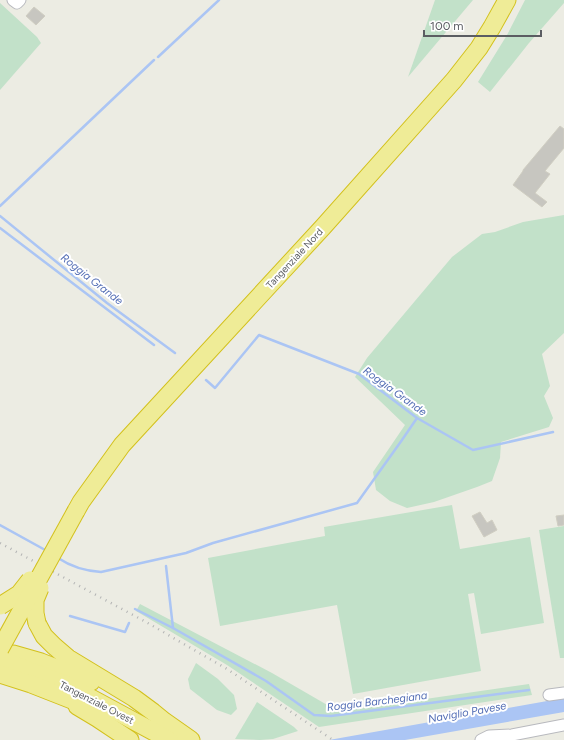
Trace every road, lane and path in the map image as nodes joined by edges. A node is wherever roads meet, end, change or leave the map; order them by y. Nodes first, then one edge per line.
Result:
1 (13, 0) edge
2 (20, 0) edge
3 (507, 0) edge
4 (78, 507) junction
5 (0, 606) edge
6 (0, 650) edge
7 (0, 660) edge
8 (0, 674) edge
9 (564, 692) edge
10 (58, 695) junction
11 (549, 695) dead end
12 (117, 717) junction
13 (164, 721) junction
14 (564, 726) edge
15 (512, 735) junction
16 (130, 740) edge
17 (146, 740) edge
18 (169, 740) edge
19 (191, 740) edge
20 (481, 740) edge
21 (501, 740) edge

1 - 2 street
3 - 4 highway, Tangenziale Nord
4 - 5 highway, bridge
4 - 6 highway, bridge
4 - 13 highway, bridge
6 - 13 highway
7 - 12 highway, Tangenziale Ovest
8 - 10 highway, Tangenziale Ovest
9 - 11 street
10 - 12 highway, Tangenziale Ovest
10 - 16 highway
12 - 17 highway, Tangenziale Ovest
12 - 18 highway, Tangenziale Ovest
13 - 19 highway
14 - 15 street
15 - 20 street
15 - 21 street

